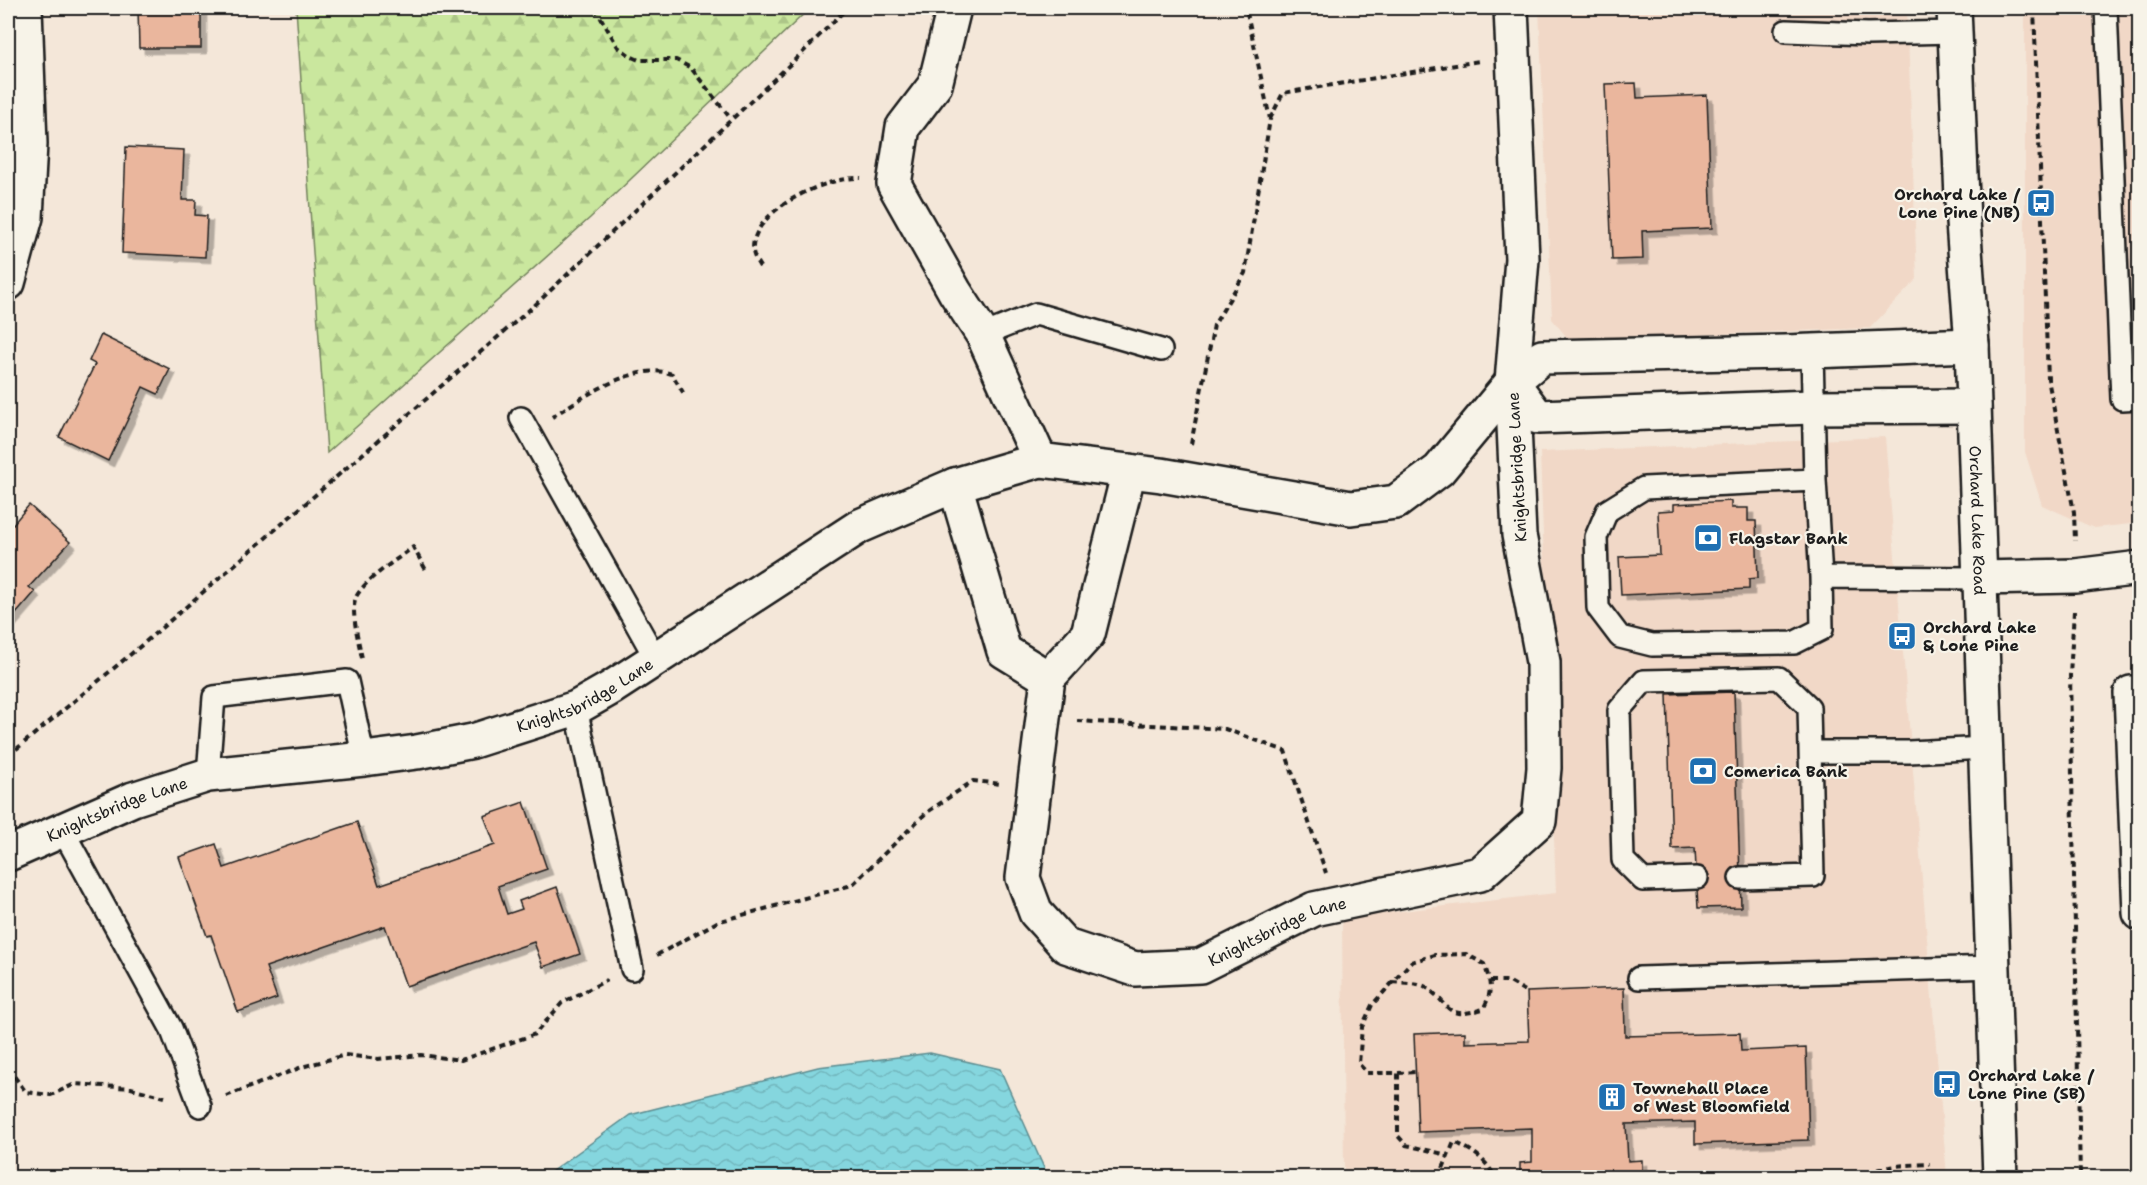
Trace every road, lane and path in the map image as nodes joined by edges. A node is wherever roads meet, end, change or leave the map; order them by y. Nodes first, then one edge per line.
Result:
1 (25, 8) edge
2 (595, 8) edge
3 (847, 8) edge
4 (954, 8) edge
5 (1246, 8) edge
6 (1511, 8) edge
7 (2106, 8) edge
8 (1954, 20) edge
9 (1786, 31) dead end
10 (1513, 56) junction
11 (731, 119) junction
12 (1270, 119) junction
13 (894, 184) junction
14 (760, 267) dead end
15 (8, 283) edge
16 (983, 335) junction
17 (1972, 345) junction
18 (1161, 350) dead end
19 (1812, 351) junction
20 (1512, 382) junction
21 (684, 394) dead end
22 (2139, 398) edge
23 (1974, 406) junction
24 (1812, 407) junction
25 (525, 425) joint
26 (1040, 459) junction
27 (1129, 471) junction
28 (1184, 480) junction
29 (1815, 480) junction
30 (955, 485) junction
31 (2139, 568) edge
32 (426, 570) dead end
33 (1821, 577) junction
34 (1979, 578) junction
35 (656, 659) junction
36 (362, 660) dead end
37 (1048, 678) junction
38 (2131, 693) dead end
39 (576, 708) junction
40 (1043, 719) junction
41 (1985, 748) junction
42 (1810, 752) junction
43 (8, 756) edge
44 (364, 759) junction
45 (208, 775) junction
46 (1035, 788) junction
47 (63, 831) junction
48 (8, 854) edge
49 (1697, 878) dead end
50 (1740, 878) dead end
51 (1336, 904) junction
52 (2139, 914) edge
53 (1993, 967) junction
54 (632, 969) junction
55 (1639, 978) dead end
56 (1490, 981) junction
57 (1392, 982) junction
58 (1527, 992) dead end
59 (8, 1068) edge
60 (1416, 1072) dead end
61 (1398, 1073) junction
62 (200, 1106) junction
63 (1448, 1155) junction
64 (1930, 1164) dead end
65 (1439, 1178) edge
66 (1496, 1178) edge
67 (1858, 1178) edge
68 (2000, 1178) edge

1 - 15 street
2 - 11 path
3 - 11 path
4 - 13 street
5 - 12 path
6 - 10 street
7 - 22 lane
8 - 9 lane
8 - 17 street, Orchard Lake Road
10 - 12 path
10 - 20 street
11 - 43 path
12 - 28 path
13 - 14 path
13 - 16 street
16 - 18 lane
16 - 26 street
17 - 19 street, Knightsbridge Lane
17 - 23 street, Orchard Lake Road
19 - 20 street, Knightsbridge Lane
19 - 24 lane
20 - 24 street, Knightsbridge Lane
20 - 28 street, Knightsbridge Lane
20 - 51 street, Knightsbridge Lane
21 - 25 path
23 - 24 street, Knightsbridge Lane
23 - 34 street, Orchard Lake Road
24 - 29 lane
25 - 35 lane
26 - 27 street, Knightsbridge Lane
26 - 30 street, Knightsbridge Lane
27 - 28 street, Knightsbridge Lane
27 - 37 street
29 - 33 lane
29 - 33 lane
30 - 35 street, Knightsbridge Lane
30 - 37 street
31 - 34 street
32 - 36 path
33 - 34 lane
34 - 41 street, Orchard Lake Road
35 - 39 street, Knightsbridge Lane
37 - 40 street, Knightsbridge Lane
38 - 52 street
39 - 44 street, Knightsbridge Lane
39 - 54 lane
40 - 46 street, Knightsbridge Lane
40 - 51 path
41 - 42 lane
41 - 53 street, Orchard Lake Road
42 - 49 lane
42 - 50 lane
44 - 45 street, Knightsbridge Lane
44 - 45 lane
45 - 47 street, Knightsbridge Lane
46 - 51 street, Knightsbridge Lane
46 - 54 path
47 - 48 street, Knightsbridge Lane
47 - 62 lane
53 - 55 lane
53 - 68 street, Orchard Lake Road
54 - 62 path
56 - 57 path
56 - 57 path
56 - 58 path
57 - 61 path
59 - 62 path
60 - 61 path
61 - 63 path
63 - 65 path
63 - 66 path
64 - 67 path

